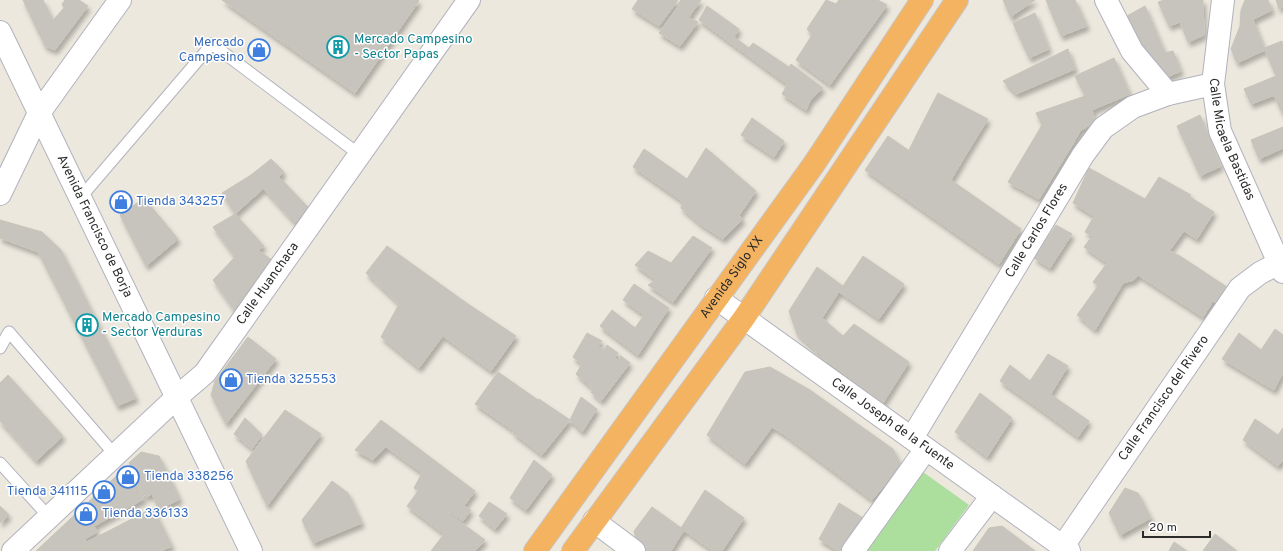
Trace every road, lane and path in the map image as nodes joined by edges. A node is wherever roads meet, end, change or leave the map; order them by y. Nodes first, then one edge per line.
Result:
1 (120, 0) edge
2 (922, 0) edge
3 (957, 0) edge
4 (1106, 0) edge
5 (1223, 0) edge
6 (462, 2) edge
7 (0, 32) edge
8 (1213, 84) junction
9 (1168, 94) junction
10 (39, 112) junction
11 (360, 155) junction
12 (0, 194) edge
13 (81, 197) junction
14 (1276, 234) edge
15 (1281, 268) edge
16 (716, 298) junction
17 (744, 318) junction
18 (0, 348) edge
19 (177, 397) junction
20 (919, 444) junction
21 (115, 455) junction
22 (0, 463) edge
23 (992, 496) junction
24 (49, 517) junction
25 (594, 521) junction
26 (1066, 549) edge
27 (13, 551) edge
28 (252, 551) edge
29 (535, 551) edge
30 (573, 551) edge
31 (634, 551) edge
32 (853, 551) edge
33 (950, 551) edge

1 - 10 street
2 - 16 highway, Avenida Siglo XX
3 - 17 highway
4 - 9 street
5 - 8 street, Calle Micaela Bastidas
6 - 11 street, Calle Huanchaca
7 - 10 street, Avenida Francisco de Borja
8 - 9 street, Calle Carlos Flores
8 - 14 street, Calle Micaela Bastidas
9 - 20 street, Calle Carlos Flores
10 - 12 street
10 - 13 street, Avenida Francisco de Borja
11 - 13 lane
11 - 19 street, Calle Huanchaca
13 - 19 street, Avenida Francisco de Borja
14 - 15 street, Calle Micaela Bastidas
15 - 26 street, Calle Francisco del Rivero
16 - 17 street, Calle Joseph de la Fuente
16 - 29 highway, Avenida Siglo XX
17 - 20 street, Calle Joseph de la Fuente
17 - 25 highway
18 - 21 lane
19 - 21 street, Calle Huanchaca
19 - 28 street, Avenida Francisco de Borja
20 - 23 street, Calle Joseph de la Fuente
20 - 32 street, Calle Carlos Flores
21 - 24 street, Calle Huanchaca
22 - 24 lane
23 - 26 street, Calle Joseph de la Fuente
23 - 33 street
24 - 27 street, Calle Huanchaca
25 - 30 highway
25 - 31 street

